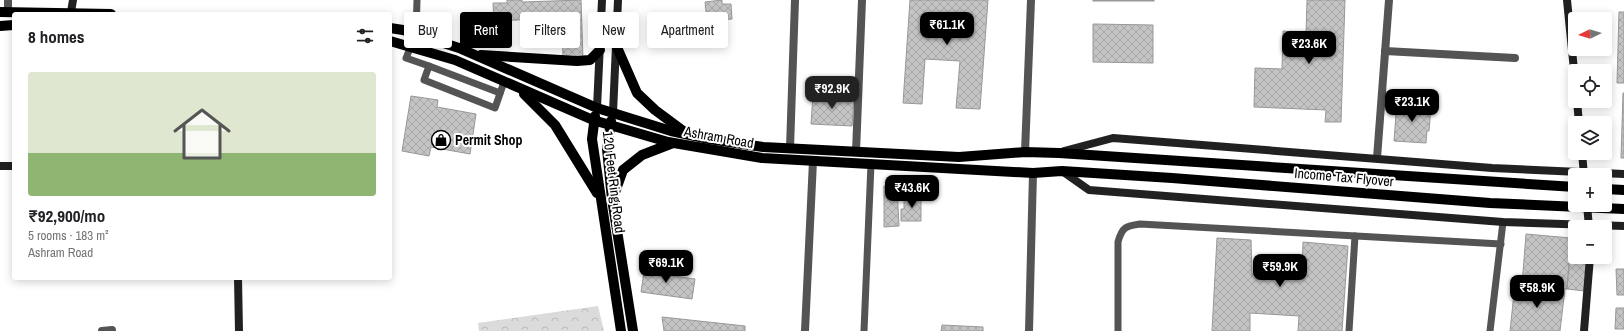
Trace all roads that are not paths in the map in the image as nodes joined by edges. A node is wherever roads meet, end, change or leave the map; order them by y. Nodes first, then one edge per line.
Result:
1 (8, 0) edge
2 (73, 0) edge
3 (417, 0) edge
4 (602, 0) edge
5 (618, 0) edge
6 (795, 0) edge
7 (862, 0) edge
8 (1031, 0) edge
9 (1389, 0) edge
10 (1567, 0) edge
11 (4, 12) edge
12 (71, 12) joint
13 (417, 12) edge
14 (617, 12) edge
15 (12, 25) edge
16 (0, 26) edge
17 (392, 28) edge
18 (404, 31) edge
19 (392, 41) edge
20 (404, 44) edge
21 (452, 46) edge
22 (410, 48) edge
23 (417, 48) edge
24 (616, 48) edge
25 (617, 48) edge
26 (600, 50) junction
27 (1386, 51) junction
28 (473, 55) junction
29 (1515, 58) dead end
30 (1573, 64) edge
31 (429, 66) junction
32 (504, 82) junction
33 (519, 89) junction
34 (500, 93) junction
35 (597, 108) junction
36 (613, 113) junction
37 (593, 120) junction
38 (610, 126) junction
39 (688, 135) junction
40 (673, 143) junction
41 (790, 148) junction
42 (856, 152) junction
43 (1025, 152) junction
44 (1059, 153) junction
45 (1376, 158) junction
46 (813, 161) junction
47 (871, 164) junction
48 (0, 166) edge
49 (12, 166) edge
50 (1062, 171) junction
51 (1032, 173) junction
52 (1568, 173) edge
53 (1612, 174) edge
54 (1624, 174) edge
55 (1568, 187) edge
56 (1612, 189) edge
57 (1624, 190) edge
58 (600, 198) junction
59 (612, 199) junction
60 (1624, 209) edge
61 (1503, 222) junction
62 (1568, 225) edge
63 (1612, 226) edge
64 (1624, 226) edge
65 (1355, 236) junction
66 (1501, 244) junction
67 (1589, 264) edge
68 (238, 280) edge
69 (112, 330) dead end
70 (102, 331) edge
71 (239, 331) edge
72 (621, 331) edge
73 (633, 331) edge
74 (805, 331) edge
75 (864, 331) edge
76 (1029, 331) edge
77 (1118, 331) edge
78 (1349, 331) edge
79 (1490, 331) edge
80 (1584, 331) edge

1 - 11 street
2 - 12 main road
3 - 13 lane
4 - 26 main road
5 - 14 main road
6 - 41 street
7 - 42 street
8 - 43 street
9 - 27 street
10 - 30 main road
11 - 12 main road
15 - 16 main road
17 - 18 main road, Ashram Road
19 - 20 main road, Ashram Road
21 - 28 main road, Ashram Road
22 - 31 lane
23 - 32 main road, Ashram Road
24 - 36 main road
25 - 39 main road
26 - 28 main road
26 - 35 main road
27 - 29 street
27 - 45 street
28 - 35 main road, Ashram Road
31 - 34 lane
31 - 34 lane
32 - 33 main road, Ashram Road
32 - 34 lane
33 - 37 main road, Ashram Road
33 - 58 main road
35 - 36 main road, Ashram Road
35 - 37 main road, 120 Feet Ring Road
36 - 38 main road, 120 Feet Ring Road
36 - 39 main road, Ashram Road
37 - 38 main road, Ashram Road
37 - 58 main road, 120 Feet Ring Road
38 - 40 main road, Ashram Road
38 - 59 main road, 120 Feet Ring Road
39 - 41 main road, Ashram Road
40 - 46 main road, Ashram Road
40 - 59 main road
41 - 42 main road, Ashram Road
42 - 43 main road, Ashram Road
43 - 44 main road, Ashram Road
44 - 45 main road
44 - 55 main road, Income Tax Flyover
45 - 52 main road
46 - 47 main road, Ashram Road
46 - 74 street
47 - 51 main road, Ashram Road
47 - 75 lane
48 - 49 main road
50 - 51 main road, Ashram Road
50 - 60 main road, Income Tax Flyover
50 - 61 main road
51 - 76 street
53 - 54 main road
56 - 57 main road
58 - 72 main road, 120 Feet Ring Road
59 - 73 main road, 120 Feet Ring Road
61 - 62 main road
61 - 66 lane
63 - 64 main road
65 - 66 lane
65 - 77 lane
65 - 78 lane
66 - 79 lane
67 - 80 main road
68 - 71 main road
69 - 70 street

